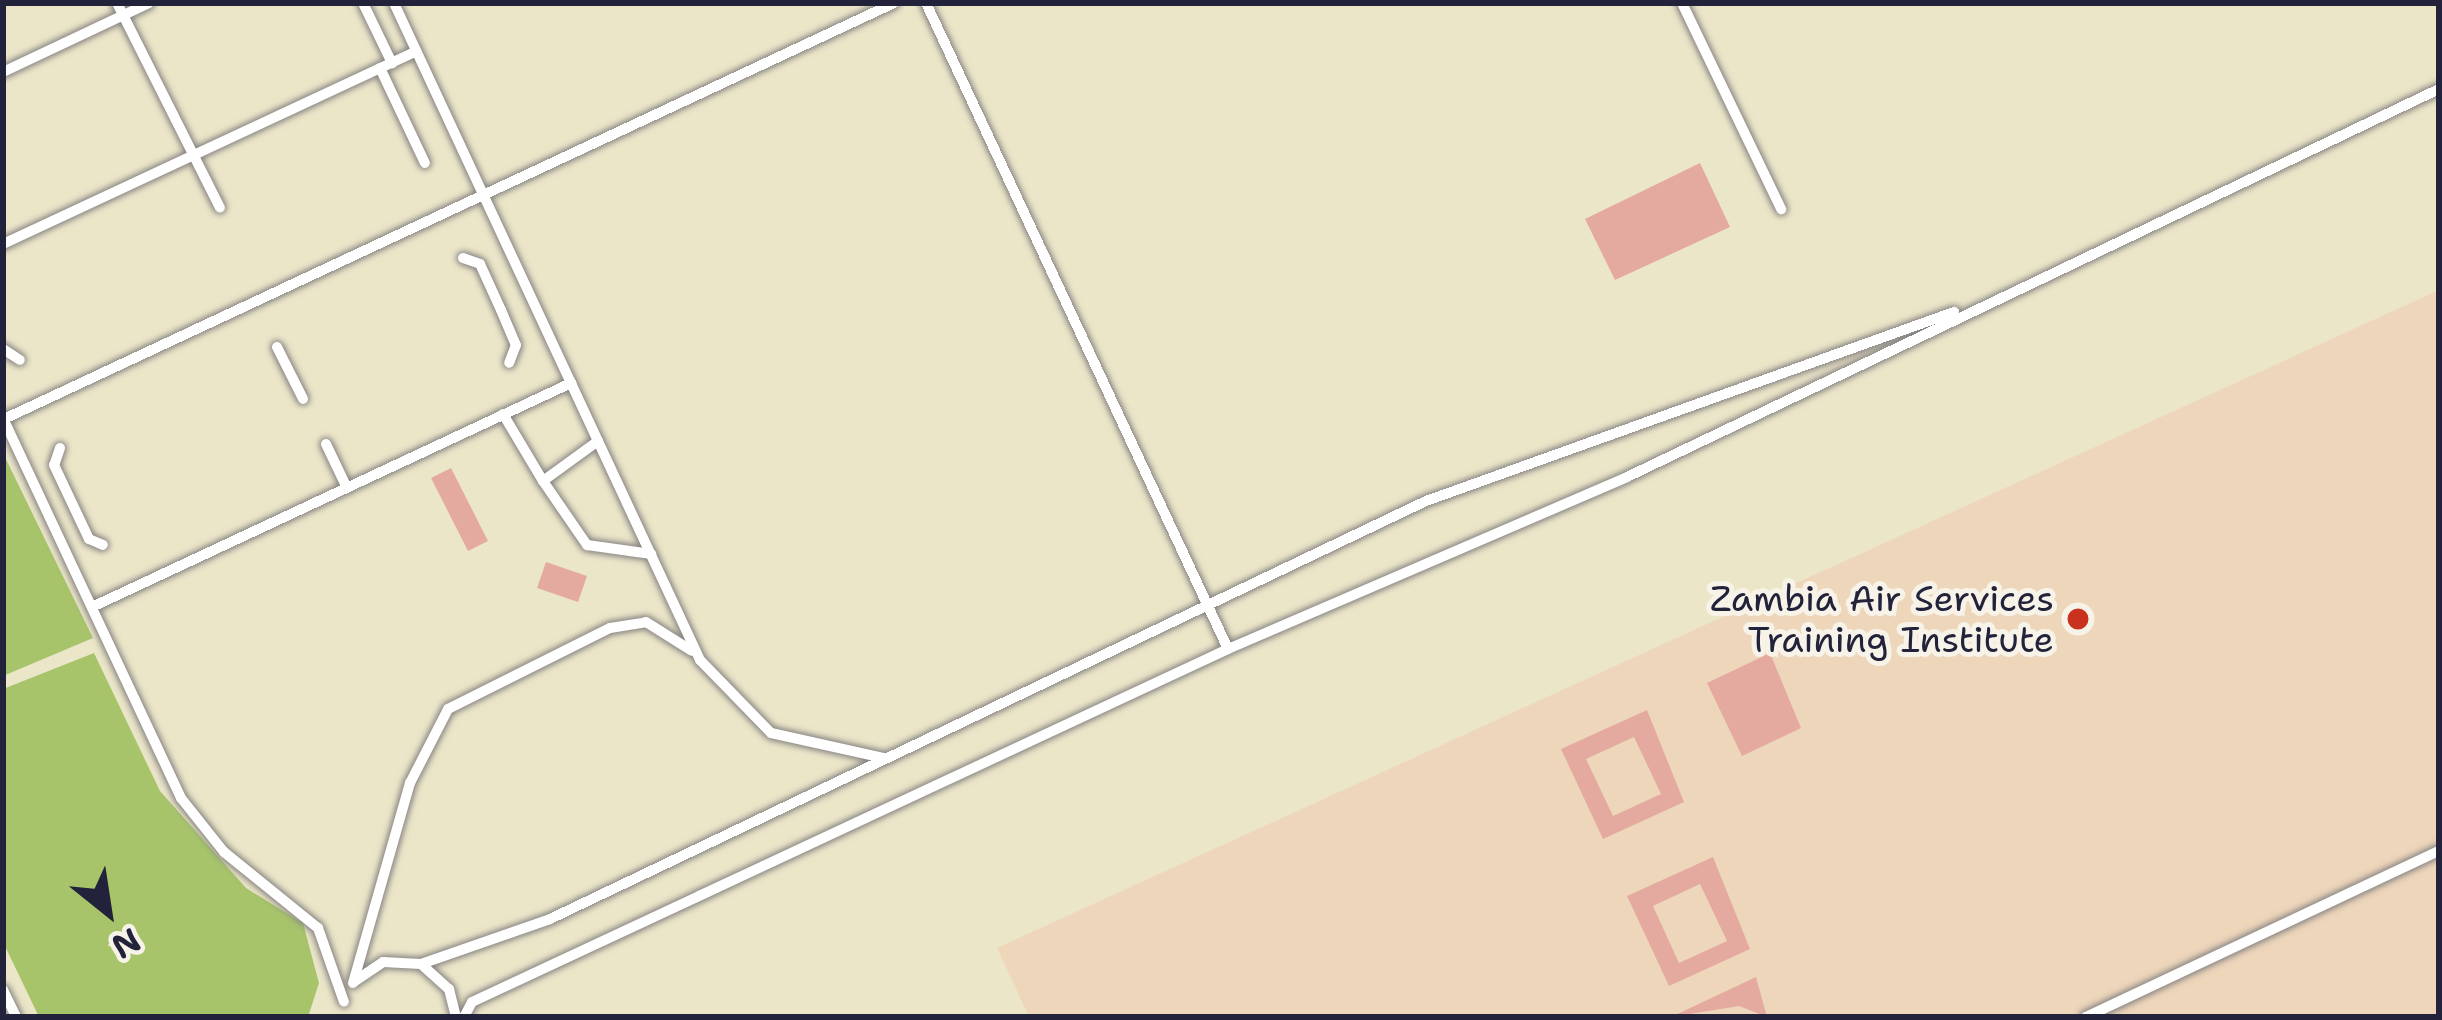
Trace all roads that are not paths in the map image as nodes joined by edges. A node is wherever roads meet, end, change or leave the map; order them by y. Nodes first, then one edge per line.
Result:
1 (117, 3) edge
2 (148, 3) edge
3 (363, 3) edge
4 (394, 3) edge
5 (894, 3) edge
6 (926, 3) edge
7 (1682, 3) edge
8 (123, 16) junction
9 (416, 51) junction
10 (386, 65) junction
11 (3, 72) edge
12 (2439, 89) edge
13 (194, 155) junction
14 (425, 163) dead end
15 (484, 196) junction
16 (220, 208) dead end
17 (1780, 209) dead end
18 (3, 244) edge
19 (463, 258) dead end
20 (2036, 280) junction
21 (277, 347) dead end
22 (3, 349) edge
23 (20, 360) dead end
24 (509, 363) dead end
25 (572, 383) junction
26 (303, 399) dead end
27 (503, 414) junction
28 (3, 419) edge
29 (598, 441) junction
30 (326, 445) dead end
31 (60, 448) dead end
32 (543, 481) junction
33 (346, 486) junction
34 (104, 544) dead end
35 (651, 554) junction
36 (1205, 602) junction
37 (92, 607) junction
38 (1228, 649) junction
39 (700, 660) junction
40 (885, 758) junction
41 (2439, 851) edge
42 (421, 964) junction
43 (352, 983) junction
44 (3, 990) edge
45 (344, 1002) junction
46 (16, 1017) edge
47 (342, 1017) edge
48 (460, 1017) edge
49 (2086, 1017) edge

1 - 8 lane
2 - 8 lane
3 - 10 lane
4 - 9 lane
5 - 15 lane
6 - 36 lane
7 - 17 lane
8 - 11 lane
8 - 13 lane
9 - 10 lane
9 - 15 lane
10 - 13 lane
10 - 14 lane
12 - 20 lane
13 - 16 lane
13 - 18 lane
15 - 25 lane
15 - 28 lane
19 - 24 lane
20 - 36 lane
20 - 38 lane
21 - 26 lane
22 - 23 lane
25 - 27 lane
25 - 29 lane
27 - 32 lane
27 - 33 lane
28 - 37 lane
29 - 32 lane
29 - 35 lane
30 - 33 lane
31 - 34 lane
32 - 35 lane
33 - 37 lane
35 - 39 lane
36 - 38 lane
36 - 40 lane
37 - 45 lane
38 - 48 lane
39 - 40 lane
39 - 43 lane
40 - 42 lane
41 - 49 lane
42 - 43 lane
42 - 48 lane
43 - 45 lane
44 - 46 lane
45 - 47 lane

